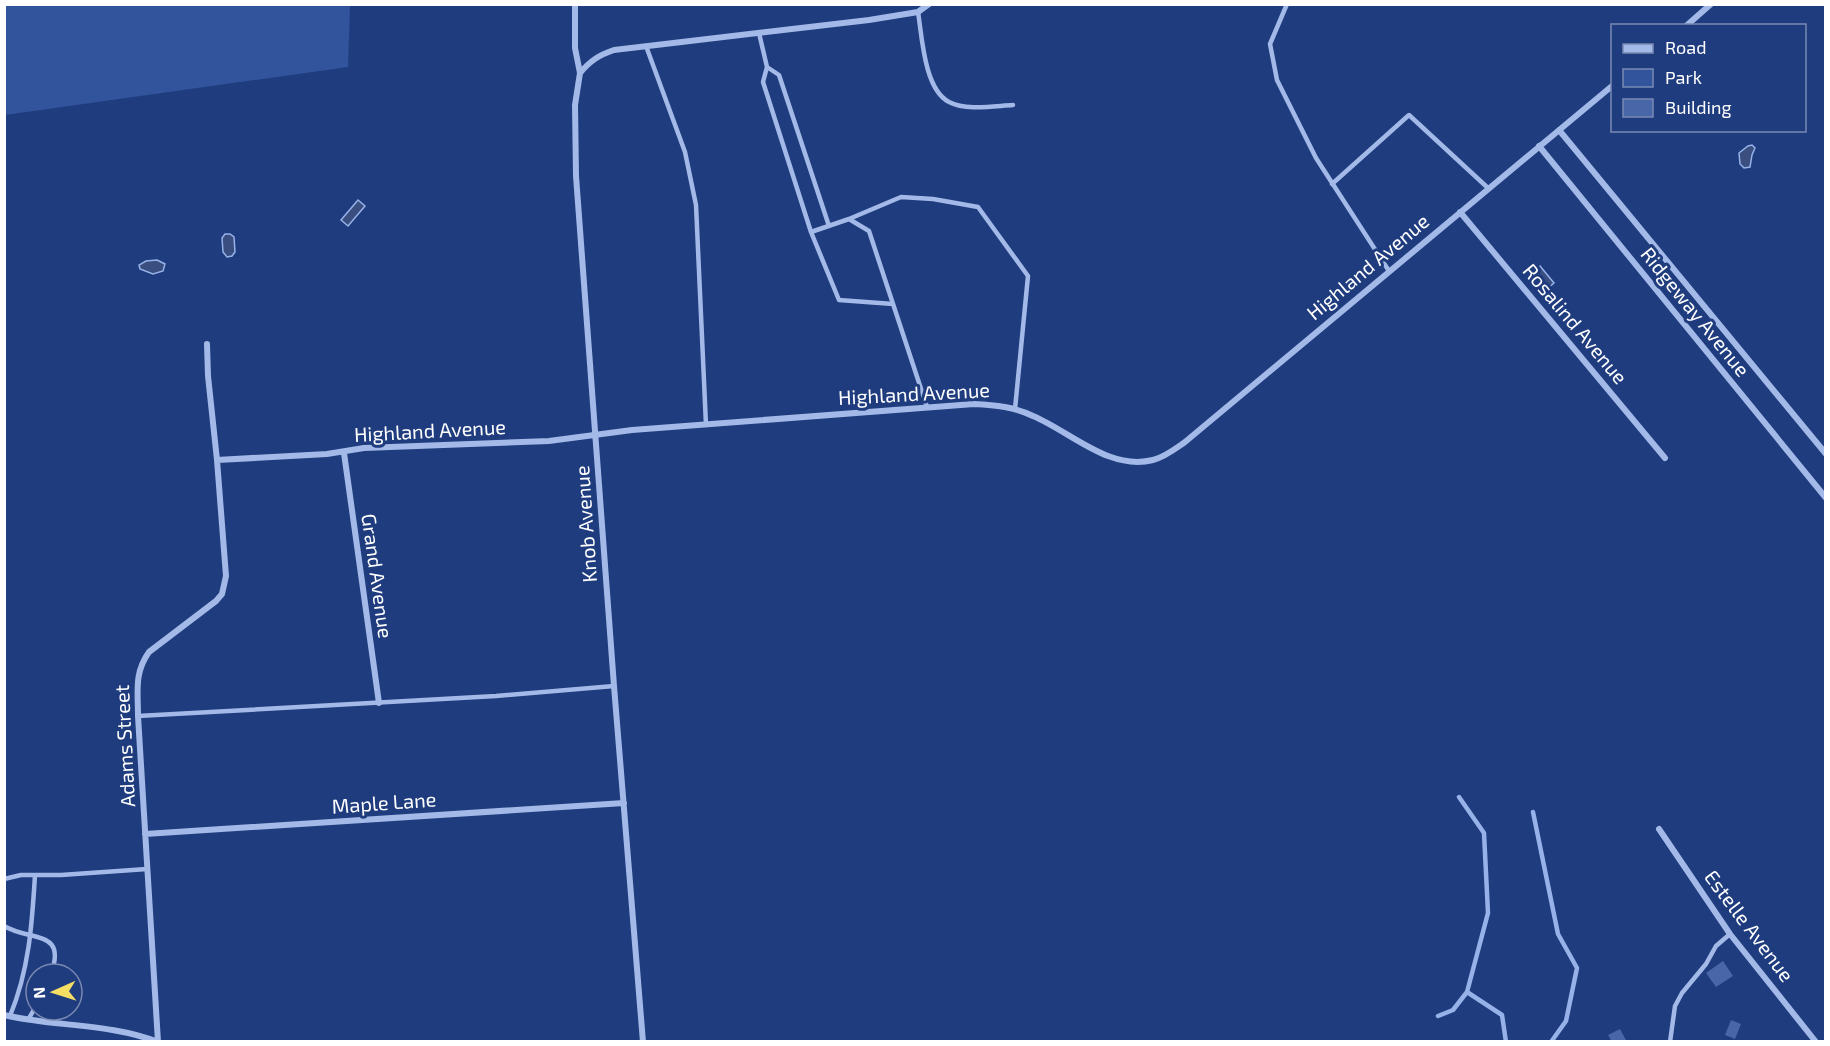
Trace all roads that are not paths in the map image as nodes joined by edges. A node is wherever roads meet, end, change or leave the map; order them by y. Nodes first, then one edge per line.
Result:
1 (575, 4) edge
2 (1287, 4) edge
3 (1698, 4) edge
4 (1711, 4) edge
5 (924, 8) edge
6 (1703, 11) junction
7 (1688, 24) edge
8 (759, 33) junction
9 (646, 45) junction
10 (767, 67) junction
11 (580, 73) junction
12 (1611, 87) edge
13 (1013, 105) dead end
14 (1559, 130) junction
15 (1539, 146) junction
16 (1332, 184) junction
17 (1488, 188) junction
18 (1460, 212) junction
19 (849, 219) junction
20 (829, 226) junction
21 (811, 232) junction
22 (1389, 271) junction
23 (893, 304) junction
24 (207, 344) dead end
25 (927, 407) junction
26 (1015, 409) junction
27 (706, 425) junction
28 (596, 436) junction
29 (344, 453) junction
30 (1826, 454) edge
31 (1665, 458) dead end
32 (217, 460) junction
33 (1826, 498) edge
34 (614, 686) junction
35 (379, 703) junction
36 (138, 716) junction
37 (624, 802) junction
38 (1659, 829) dead end
39 (145, 834) junction
40 (147, 869) junction
41 (35, 875) junction
42 (4, 879) edge
43 (4, 926) edge
44 (1730, 934) junction
45 (32, 937) junction
46 (55, 962) edge
47 (8, 1016) edge
48 (24, 1019) edge
49 (43, 1022) edge
50 (158, 1041) edge
51 (643, 1041) edge
52 (1670, 1041) edge
53 (1816, 1041) edge

1 - 11 street, Knob Avenue
2 - 16 lane
3 - 6 street
4 - 6 street
5 - 8 street
5 - 13 lane
6 - 7 street
8 - 9 street
8 - 10 lane
9 - 11 street
9 - 27 lane
10 - 20 lane
10 - 21 lane
11 - 28 street, Knob Avenue
12 - 14 street, Highland Avenue
14 - 15 street, Highland Avenue
14 - 30 street, Ridgeway Avenue
15 - 17 street, Highland Avenue
15 - 33 street, Ridgeway Avenue
16 - 17 lane
16 - 22 lane
17 - 18 street, Highland Avenue
18 - 22 street, Highland Avenue
18 - 31 street, Rosalind Avenue
19 - 20 lane
19 - 23 lane
19 - 26 lane
20 - 21 lane
21 - 23 lane
22 - 26 street, Highland Avenue
23 - 25 lane
24 - 32 street, Adams Street
25 - 26 street, Highland Avenue
25 - 27 street, Highland Avenue
27 - 28 street, Highland Avenue
28 - 29 street, Highland Avenue
28 - 34 street, Knob Avenue
29 - 32 street, Highland Avenue
29 - 35 street, Grand Avenue
32 - 36 street, Adams Street
34 - 35 lane
34 - 37 street, Knob Avenue
35 - 36 lane
36 - 39 street, Adams Street
37 - 39 street, Maple Lane
37 - 51 street, Knob Avenue
38 - 44 street, Estelle Avenue
39 - 40 street, Adams Street
40 - 41 lane
40 - 50 street, Adams Street
41 - 42 lane
41 - 45 lane
43 - 45 lane
44 - 52 lane
44 - 53 street, Estelle Avenue
45 - 46 lane
45 - 47 lane
47 - 48 street
49 - 50 street

